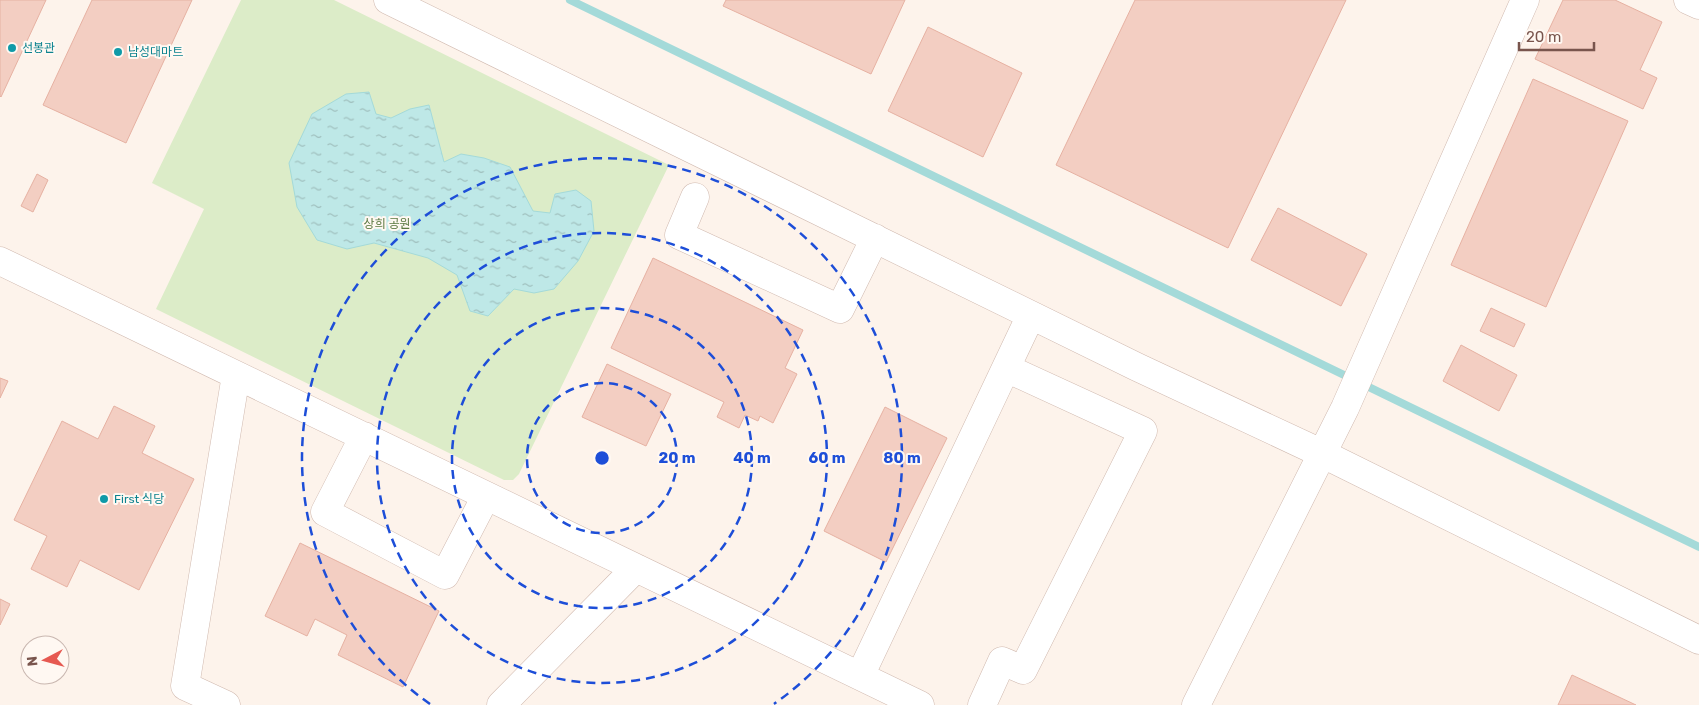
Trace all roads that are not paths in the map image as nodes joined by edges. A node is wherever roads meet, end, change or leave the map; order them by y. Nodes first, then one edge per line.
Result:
1 (388, 0) edge
2 (1525, 0) edge
3 (1688, 0) edge
4 (1699, 5) edge
5 (696, 197) dead end
6 (875, 238) junction
7 (0, 261) edge
8 (1031, 315) junction
9 (1006, 368) junction
10 (236, 375) junction
11 (364, 436) junction
12 (1321, 453) junction
13 (486, 496) junction
14 (636, 568) junction
15 (1699, 640) edge
16 (860, 676) junction
17 (226, 705) edge
18 (501, 705) edge
19 (920, 705) edge
20 (982, 705) edge
21 (1196, 705) edge

1 - 6 street
2 - 12 street
3 - 4 street
5 - 6 street
6 - 8 street
7 - 10 street
8 - 9 street
8 - 12 street
9 - 16 street
9 - 20 street
10 - 11 street
10 - 17 street
11 - 13 street
11 - 13 street
12 - 15 street
12 - 21 street
13 - 14 street
14 - 16 street
14 - 18 street
16 - 19 street

